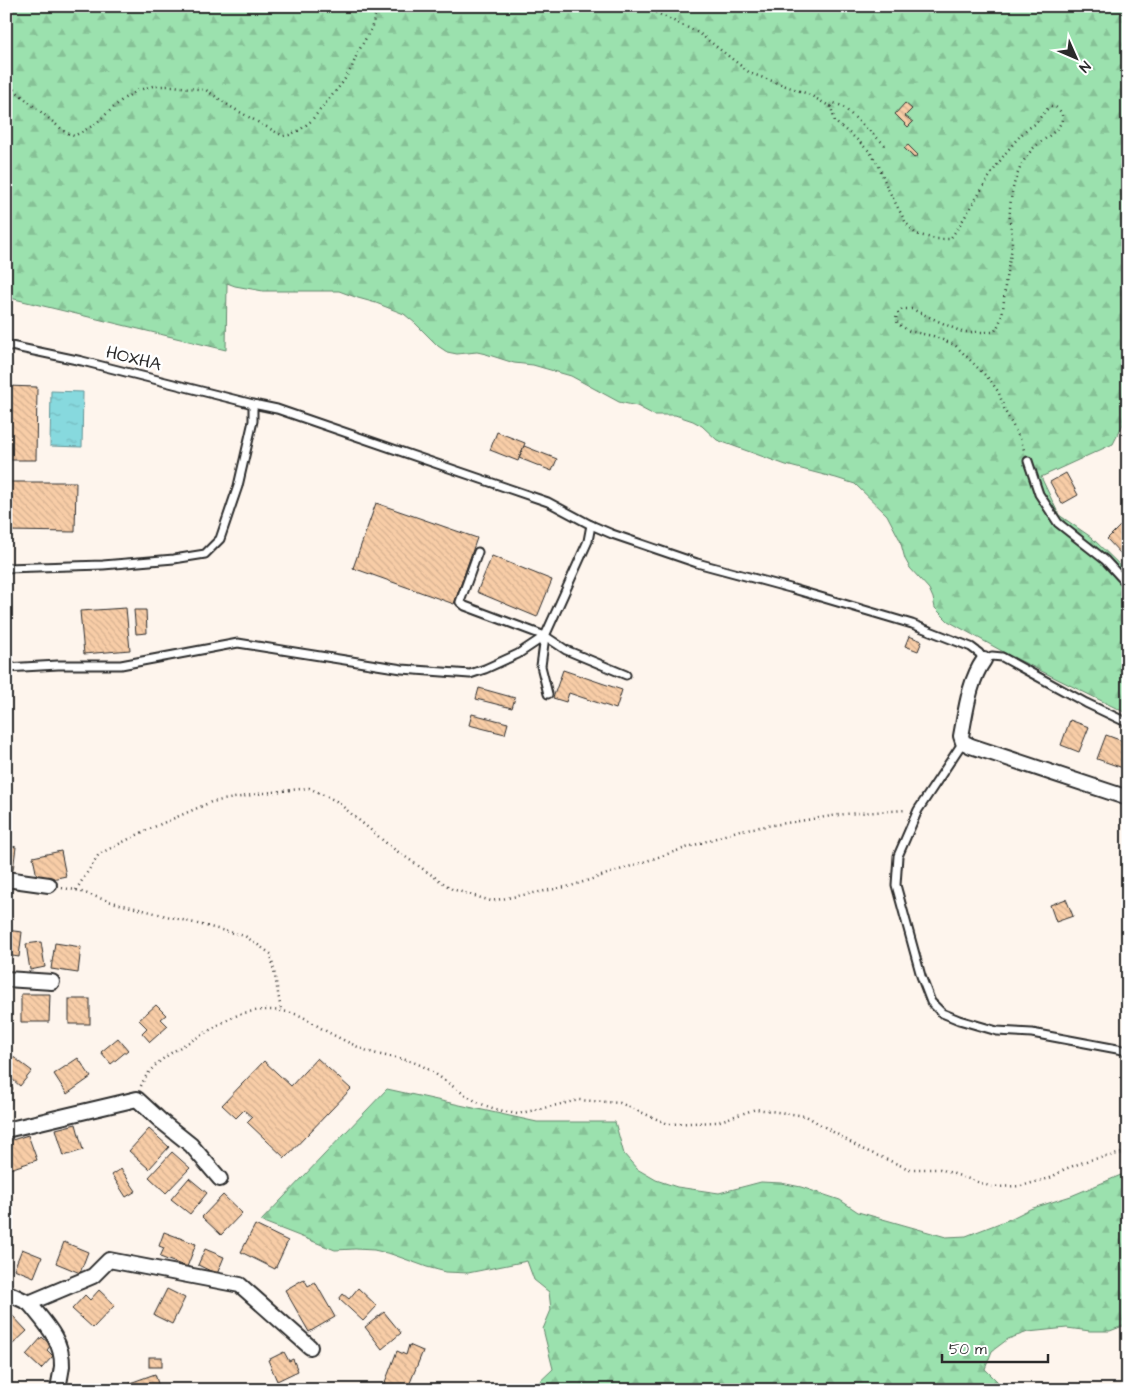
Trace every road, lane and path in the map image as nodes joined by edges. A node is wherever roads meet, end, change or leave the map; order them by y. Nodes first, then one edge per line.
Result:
1 (378, 6) edge
2 (642, 6) edge
3 (6, 83) edge
4 (831, 107) junction
5 (885, 145) dead end
6 (6, 345) edge
7 (253, 404) junction
8 (1028, 461) joint
9 (591, 525) junction
10 (478, 552) dead end
11 (6, 568) edge
12 (1128, 585) edge
13 (545, 636) junction
14 (984, 660) junction
15 (6, 668) edge
16 (626, 674) dead end
17 (548, 694) dead end
18 (1128, 723) edge
19 (963, 742) junction
20 (1128, 798) edge
21 (918, 810) junction
22 (6, 879) edge
23 (49, 886) joint
24 (76, 890) junction
25 (6, 979) edge
26 (52, 982) dead end
27 (281, 1010) junction
28 (1128, 1051) edge
29 (137, 1099) junction
30 (6, 1130) edge
31 (1128, 1152) edge
32 (220, 1179) dead end
33 (6, 1298) edge
34 (29, 1303) junction
35 (310, 1347) dead end
36 (58, 1390) edge

1 - 3 path
2 - 4 path
4 - 5 path
4 - 8 path
6 - 7 lane, HOXHA
7 - 9 lane, HOXHA
7 - 11 lane
8 - 12 lane
9 - 13 lane
9 - 14 lane, HOXHA
10 - 13 lane
13 - 15 lane
13 - 16 lane
13 - 17 lane
14 - 18 lane
14 - 19 street
19 - 20 street
19 - 21 lane
21 - 24 path
21 - 28 lane
22 - 23 street
23 - 24 path
24 - 27 path
25 - 26 street
27 - 29 path
27 - 31 path
29 - 30 street
29 - 32 street
33 - 34 street
34 - 35 street
34 - 36 street

